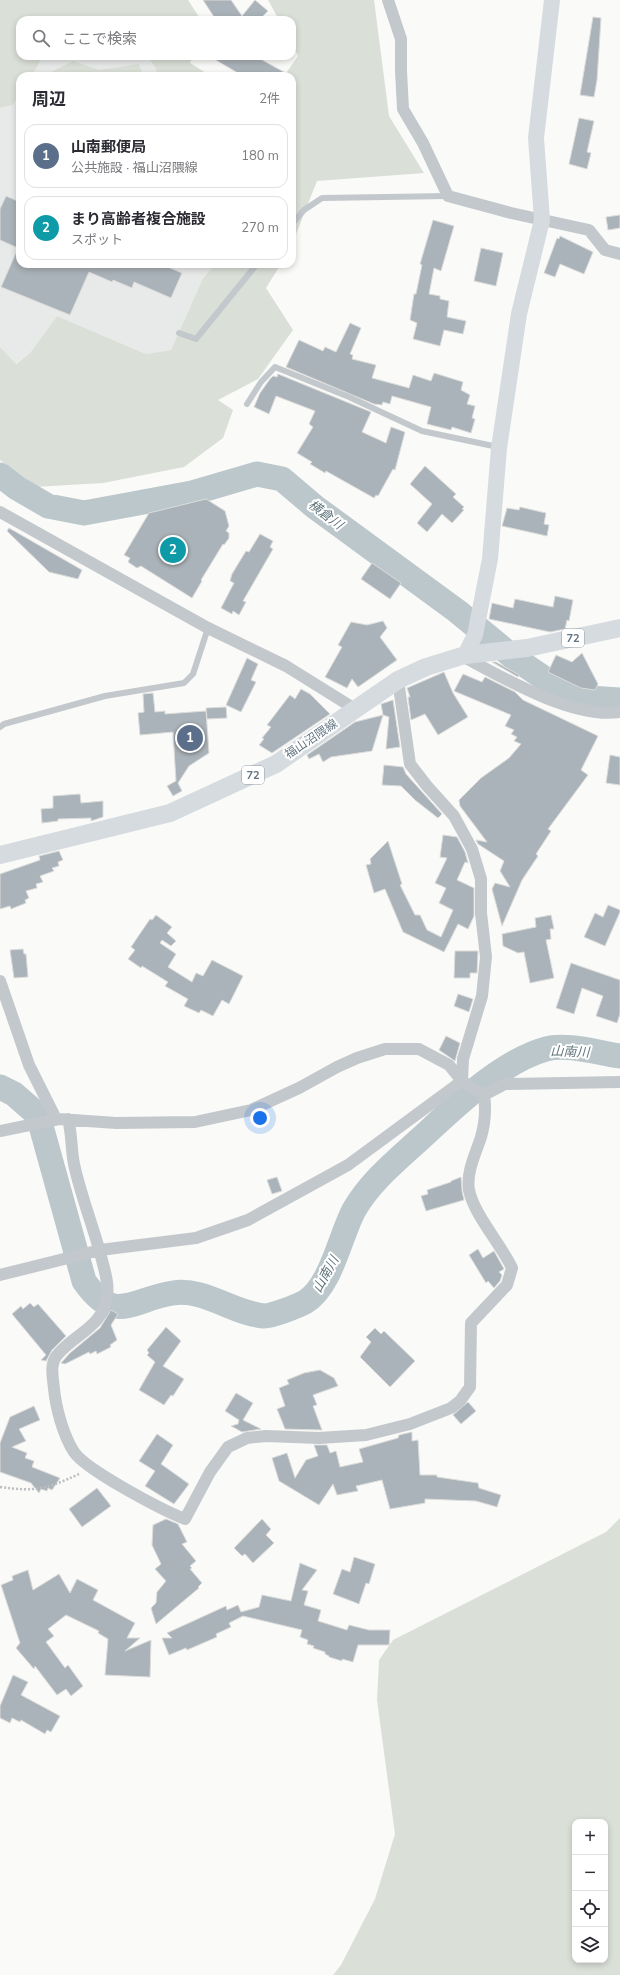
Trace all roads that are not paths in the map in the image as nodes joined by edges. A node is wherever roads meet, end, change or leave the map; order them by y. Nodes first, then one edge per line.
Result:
1 (388, 0) edge
2 (552, 0) edge
3 (448, 196) junction
4 (296, 219) edge
5 (542, 220) junction
6 (620, 254) edge
7 (254, 268) edge
8 (179, 333) dead end
9 (247, 404) dead end
10 (499, 448) junction
11 (0, 512) edge
12 (208, 628) junction
13 (620, 628) edge
14 (465, 655) junction
15 (398, 680) junction
16 (355, 709) junction
17 (620, 712) edge
18 (0, 727) edge
19 (0, 856) edge
20 (0, 981) edge
21 (462, 1081) junction
22 (620, 1082) edge
23 (484, 1094) junction
24 (68, 1119) junction
25 (54, 1120) junction
26 (0, 1131) edge
27 (100, 1250) junction
28 (0, 1275) edge

1 - 3 street
2 - 5 street
3 - 4 lane
3 - 5 street
5 - 6 street
5 - 10 street
7 - 8 lane
9 - 10 lane
10 - 14 street
11 - 12 street
12 - 16 street
12 - 18 lane
13 - 14 main road, 福山沼隈線 / 72
14 - 15 main road, 福山沼隈線 / 72
14 - 17 street
15 - 16 main road, 福山沼隈線 / 72
15 - 21 street
16 - 19 main road, 福山沼隈線 / 72
20 - 25 street
21 - 23 street
21 - 24 street
21 - 27 street
22 - 23 street
23 - 27 street
24 - 25 street
24 - 27 street
25 - 26 street
27 - 28 street

